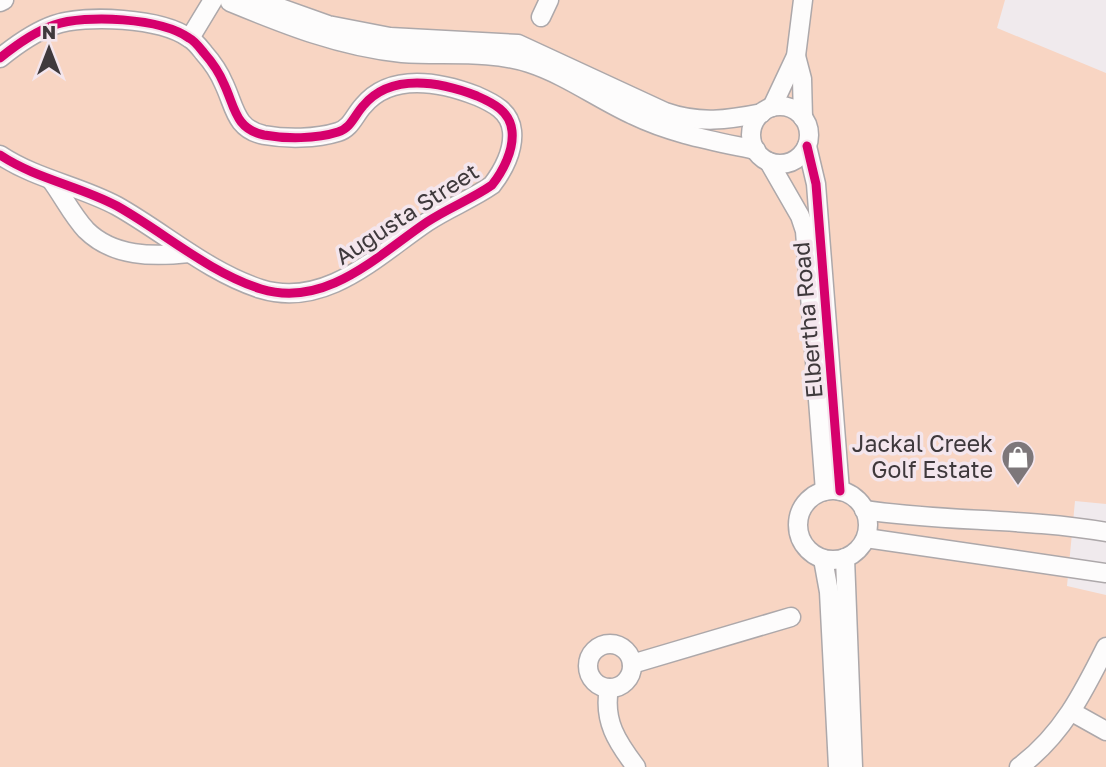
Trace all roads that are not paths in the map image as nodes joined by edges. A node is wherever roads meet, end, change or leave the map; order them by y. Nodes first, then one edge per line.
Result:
1 (222, 0) edge
2 (258, 0) edge
3 (550, 0) edge
4 (803, 0) edge
5 (541, 17) dead end
6 (190, 38) junction
7 (796, 56) junction
8 (0, 58) edge
9 (767, 110) junction
10 (803, 118) junction
11 (807, 146) junction
12 (0, 155) edge
13 (762, 156) junction
14 (51, 180) junction
15 (189, 253) junction
16 (833, 491) junction
17 (864, 510) junction
18 (1106, 533) edge
19 (866, 537) junction
20 (845, 558) junction
21 (824, 559) junction
22 (1106, 573) edge
23 (790, 617) dead end
24 (1106, 647) edge
25 (632, 664) junction
26 (610, 688) junction
27 (1072, 712) junction
28 (1106, 730) edge
29 (636, 767) edge
30 (838, 767) edge
31 (853, 767) edge
32 (1019, 767) edge

1 - 6 street
1 - 13 street
2 - 9 street
3 - 5 street
4 - 7 street
6 - 8 street, Augusta Street
6 - 15 street, Augusta Street
7 - 9 street
7 - 10 street
9 - 10 street
9 - 13 street
10 - 11 street
11 - 13 street
11 - 16 street, Elbertha Road
12 - 14 street, Augusta Street
13 - 16 street, Elbertha Road
14 - 15 street, Augusta Street
14 - 15 street, Augusta Street
16 - 17 street
16 - 21 street
17 - 18 street
17 - 19 street
19 - 20 street
19 - 22 street
20 - 21 street
20 - 31 street
21 - 30 street
23 - 25 street
24 - 27 street
25 - 26 street
25 - 26 street
26 - 29 street
27 - 28 street
27 - 32 street

